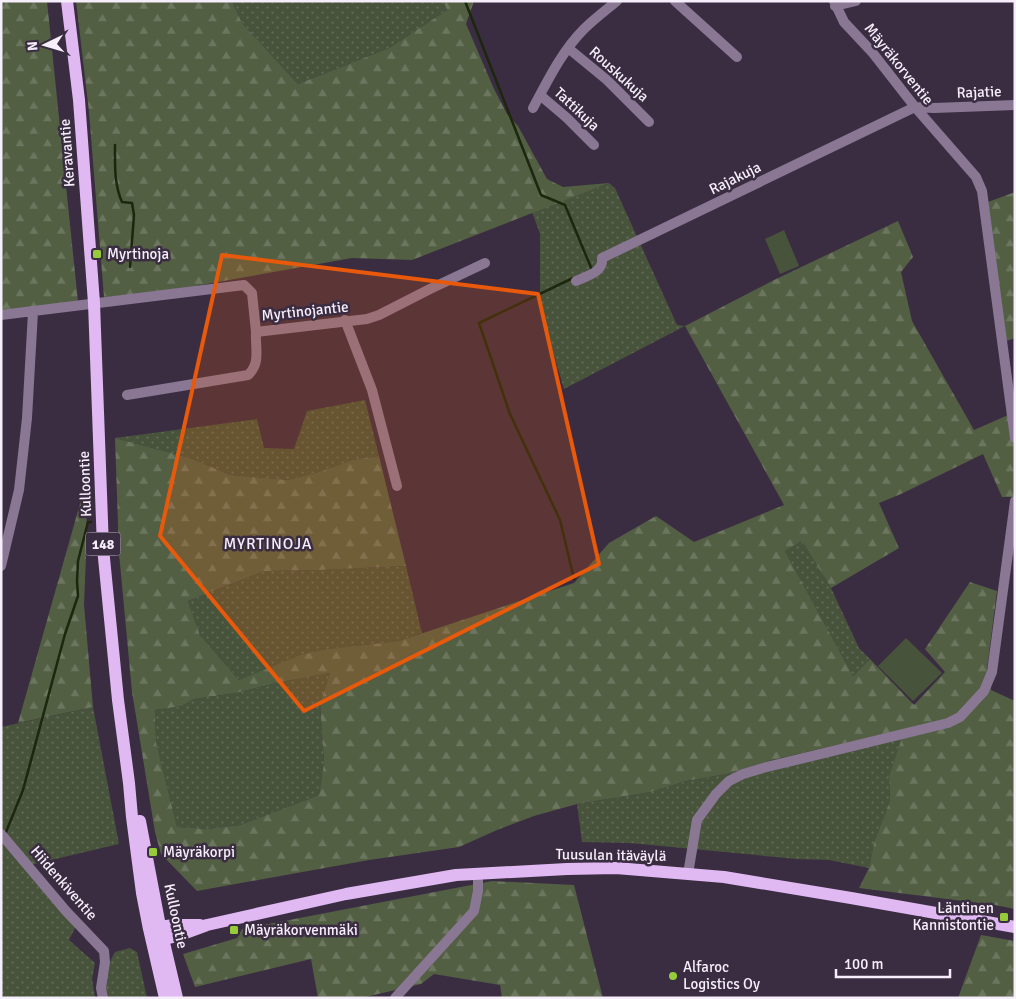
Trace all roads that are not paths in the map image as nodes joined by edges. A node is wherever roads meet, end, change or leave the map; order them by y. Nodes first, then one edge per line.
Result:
1 (67, 1) edge
2 (618, 1) edge
3 (675, 1) edge
4 (856, 1) edge
5 (835, 4) edge
6 (568, 48) junction
7 (737, 58) dead end
8 (540, 95) junction
9 (1015, 105) edge
10 (915, 107) junction
11 (533, 108) dead end
12 (649, 122) dead end
13 (594, 145) dead end
14 (485, 263) dead end
15 (576, 281) dead end
16 (94, 303) junction
17 (33, 312) junction
18 (1, 315) edge
19 (346, 320) junction
20 (256, 332) junction
21 (127, 395) dead end
22 (1015, 438) edge
23 (397, 486) dead end
24 (1015, 501) edge
25 (4, 542) edge
26 (1, 566) edge
27 (1, 834) edge
28 (478, 874) junction
29 (688, 874) junction
30 (207, 925) junction
31 (1015, 927) edge
32 (154, 928) junction
33 (158, 941) junction
34 (103, 998) edge
35 (165, 998) edge
36 (177, 998) edge
37 (395, 998) edge

1 - 16 main road, Keravantie / 148
2 - 6 street
3 - 7 street
4 - 5 street
5 - 10 street, Mäyräkorventie
6 - 8 street
6 - 12 street, Rouskukuja
8 - 11 street
8 - 13 street, Tattikuja
9 - 10 street, Rajatie
10 - 15 street, Rajakuja
10 - 22 street, Mäyräkorventie
14 - 19 street, Myrtinojantie
16 - 17 street
16 - 20 street, Myrtinojantie
16 - 32 main road, Kulloontie / 148
17 - 18 street
17 - 25 street
19 - 20 street, Myrtinojantie
19 - 23 street
20 - 21 street
24 - 29 street
25 - 26 street
27 - 34 street, Hiidenkiventie
28 - 29 main road, Tuusulan itäväylä
28 - 30 main road, Tuusulan itäväylä
28 - 37 street
29 - 31 main road, Tuusulan itäväylä
30 - 32 main road, Tuusulan itäväylä
30 - 33 main road, Tuusulan itäväylä
32 - 33 main road, Kulloontie / 148
33 - 35 main road, Kulloontie / 148
33 - 36 main road, Kulloontie / 148

